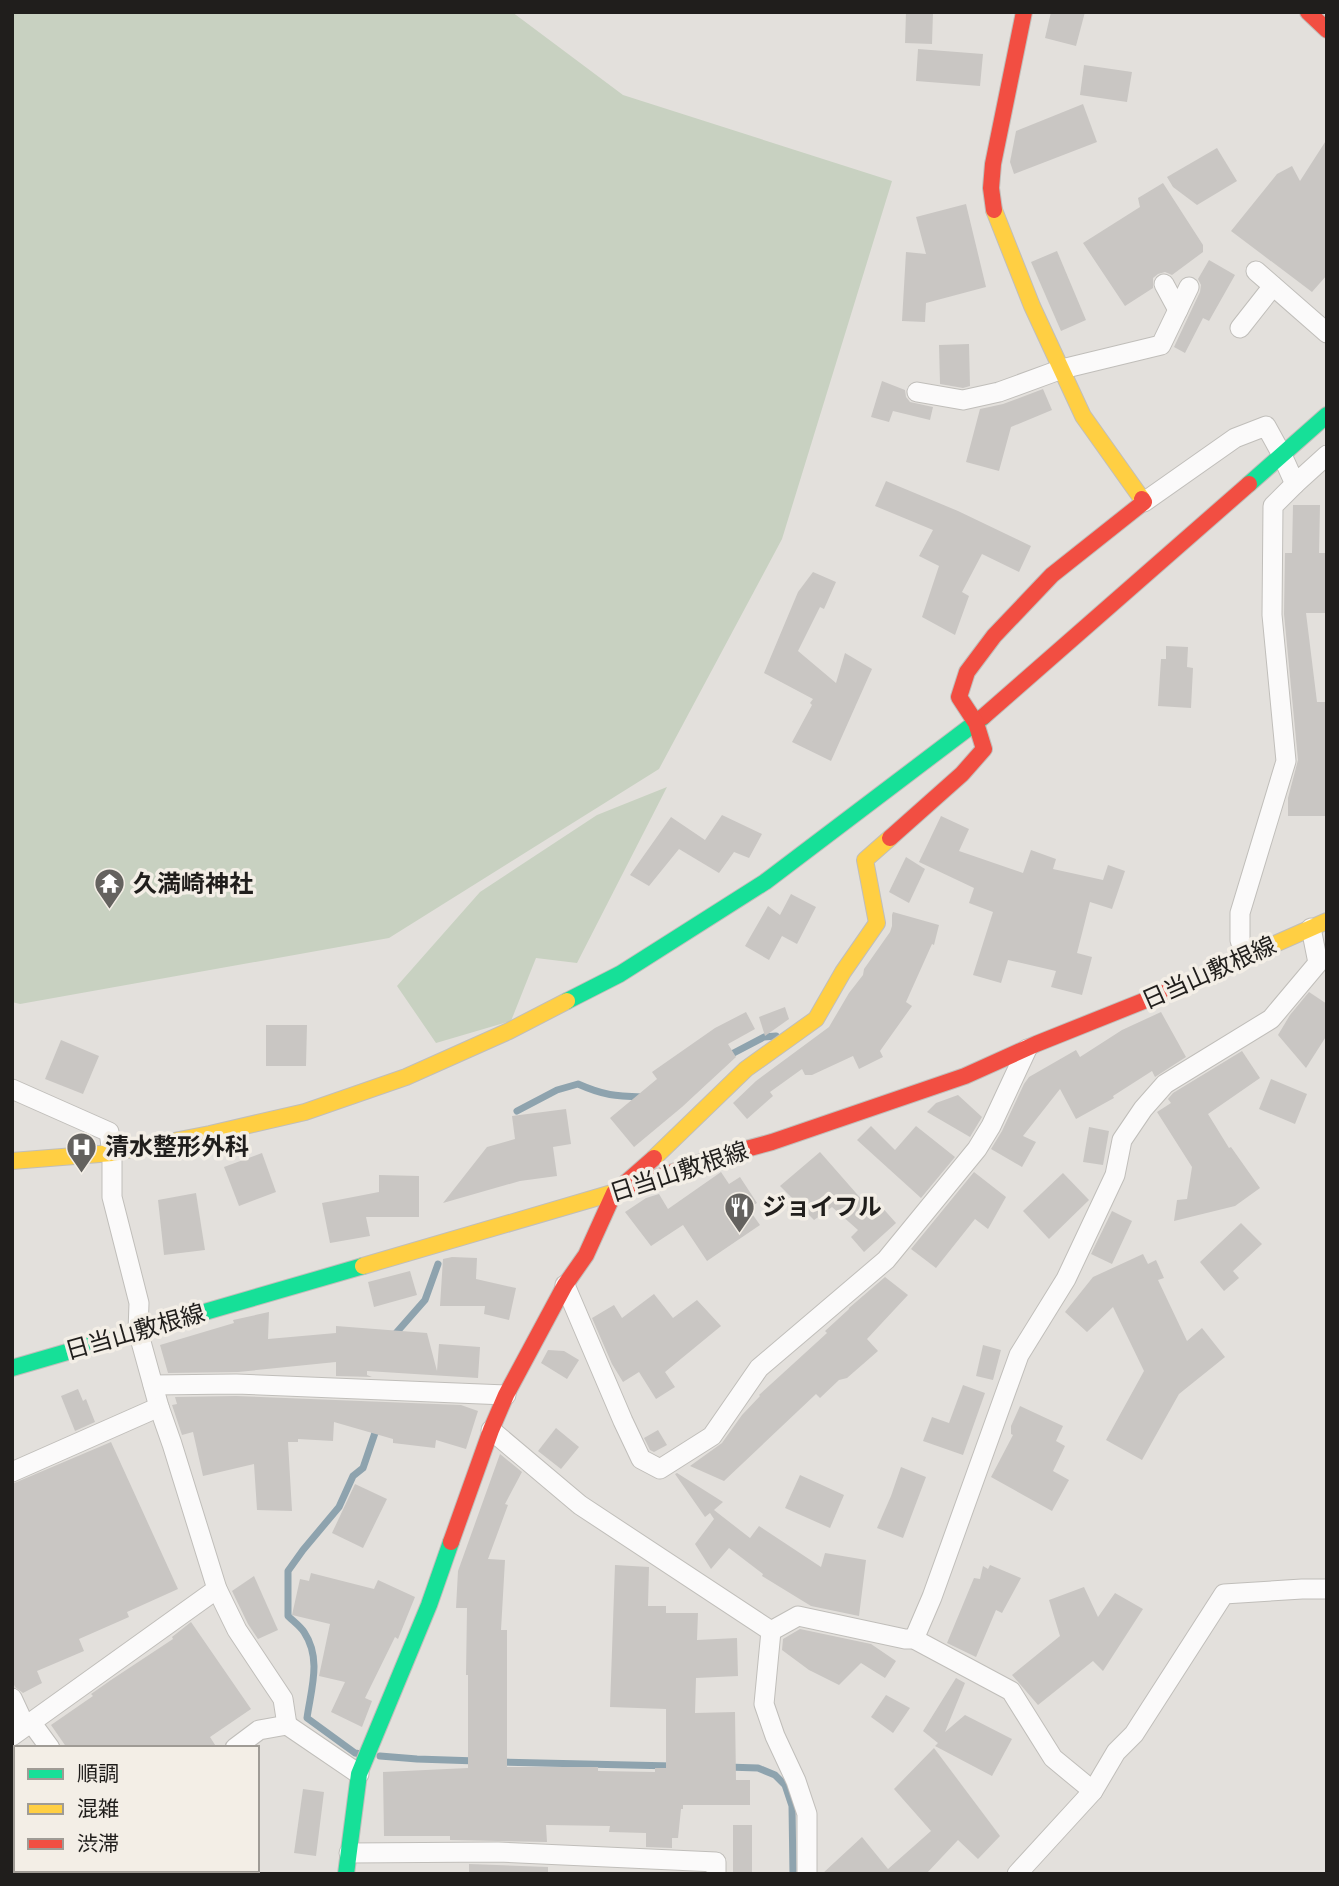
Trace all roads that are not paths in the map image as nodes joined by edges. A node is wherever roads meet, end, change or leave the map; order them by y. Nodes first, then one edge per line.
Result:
1 (1024, 12) edge
2 (1308, 12) edge
3 (1327, 30) edge
4 (1256, 271) dead end
5 (1164, 284) dead end
6 (1273, 286) junction
7 (1189, 287) dead end
8 (1178, 310) junction
9 (1240, 328) dead end
10 (1327, 333) edge
11 (1062, 369) junction
12 (917, 392) dead end
13 (1327, 415) edge
14 (1282, 455) junction
15 (1327, 455) edge
16 (1295, 484) junction
17 (1144, 502) junction
18 (976, 723) junction
19 (1319, 925) edge
20 (1245, 957) junction
21 (1027, 1049) junction
22 (12, 1089) edge
23 (112, 1153) junction
24 (12, 1161) edge
25 (614, 1193) junction
26 (565, 1285) junction
27 (138, 1331) junction
28 (12, 1368) edge
29 (153, 1385) junction
30 (506, 1395) junction
31 (159, 1407) junction
32 (492, 1430) junction
33 (12, 1472) edge
34 (217, 1589) junction
35 (1327, 1589) edge
36 (771, 1631) junction
37 (914, 1639) junction
38 (12, 1698) edge
39 (287, 1725) junction
40 (23, 1728) edge
41 (47, 1746) edge
42 (238, 1746) edge
43 (359, 1774) junction
44 (1093, 1791) junction
45 (349, 1853) junction
46 (346, 1874) edge
47 (716, 1874) edge
48 (807, 1874) edge
49 (1017, 1874) edge

1 - 11 street
2 - 3 street
4 - 6 street
5 - 8 street
6 - 9 street
6 - 10 street
7 - 8 street
8 - 11 street
11 - 12 street
11 - 17 street
13 - 14 street
14 - 16 street
14 - 17 street
14 - 18 street
15 - 16 street
16 - 20 street
17 - 18 street
18 - 23 street
18 - 25 street
19 - 20 street, 日当山敷根線
19 - 37 street
20 - 21 street, 日当山敷根線
21 - 25 street, 日当山敷根線
21 - 26 street
22 - 23 street
23 - 24 street
23 - 27 street
25 - 26 street
25 - 27 street, 日当山敷根線
26 - 30 street
27 - 28 street, 日当山敷根線
27 - 29 street
29 - 30 street
29 - 31 street
30 - 32 street
31 - 33 street
31 - 34 street
32 - 36 street
32 - 43 street
34 - 39 street
34 - 40 street
35 - 44 street
36 - 37 street
36 - 48 street
37 - 44 street
38 - 40 street
39 - 42 street
39 - 43 street
40 - 41 street
43 - 45 street
44 - 49 street
45 - 46 street
45 - 47 street

